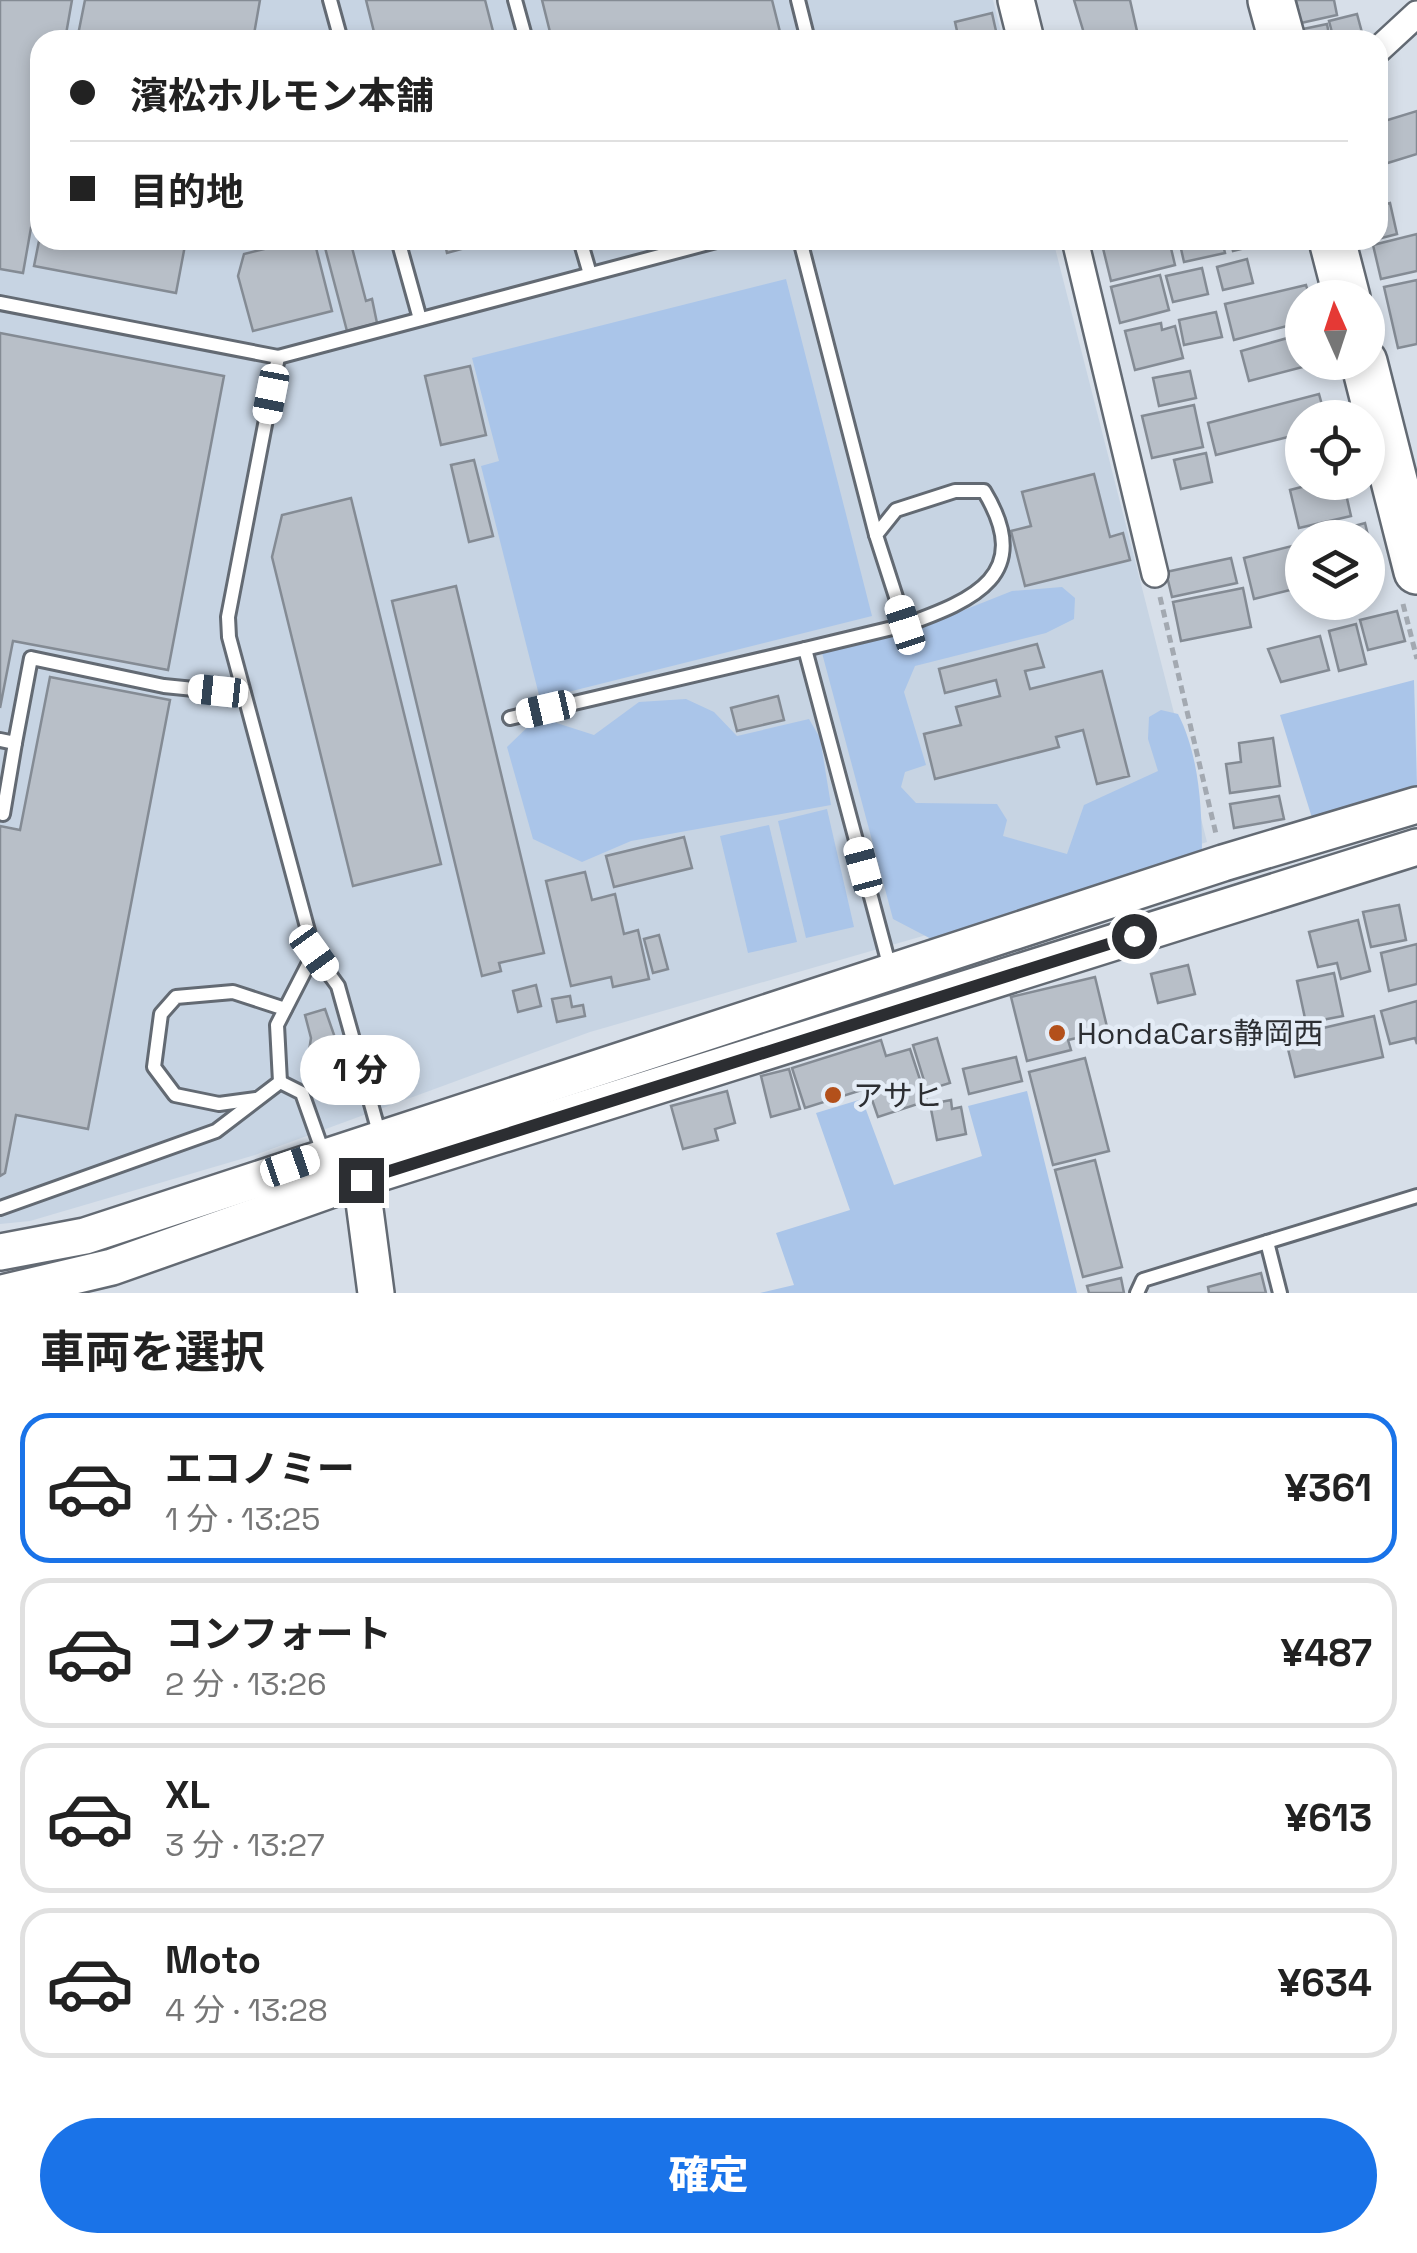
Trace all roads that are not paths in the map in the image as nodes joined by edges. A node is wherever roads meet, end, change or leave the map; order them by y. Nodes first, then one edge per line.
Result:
1 (330, 0) edge
2 (515, 0) edge
3 (798, 0) edge
4 (1016, 0) edge
5 (1271, 0) edge
6 (1417, 14) edge
7 (338, 30) edge
8 (523, 30) edge
9 (806, 30) edge
10 (1024, 30) edge
11 (1279, 30) edge
12 (1388, 41) edge
13 (401, 250) edge
14 (583, 250) edge
15 (682, 250) edge
16 (803, 250) edge
17 (1077, 250) edge
18 (1335, 250) edge
19 (590, 274) junction
20 (1342, 280) edge
21 (0, 302) edge
22 (420, 319) junction
23 (278, 357) junction
24 (1369, 380) edge
25 (876, 535) junction
26 (1417, 570) edge
27 (1155, 574) road end
28 (905, 625) junction
29 (806, 649) junction
30 (244, 694) junction
31 (510, 718) dead end
32 (0, 740) edge
33 (16, 744) junction
34 (1417, 805) edge
35 (3, 814) dead end
36 (1417, 847) edge
37 (314, 953) junction
38 (890, 971) junction
39 (285, 1009) junction
40 (280, 1082) junction
41 (259, 1098) junction
42 (380, 1137) junction
43 (333, 1152) junction
44 (361, 1180) junction
45 (1417, 1196) edge
46 (0, 1208) edge
47 (1267, 1242) junction
48 (0, 1252) edge
49 (2, 1293) edge
50 (376, 1293) edge
51 (1136, 1293) edge
52 (1280, 1293) edge

1 - 7 lane
2 - 8 lane
3 - 9 lane
4 - 10 street
5 - 11 highway
6 - 12 street
13 - 22 lane
14 - 19 lane
15 - 19 lane
16 - 25 lane
17 - 27 street
18 - 20 highway
19 - 22 lane
21 - 23 lane
22 - 23 lane
23 - 30 lane
24 - 26 highway
25 - 28 lane
25 - 28 lane
28 - 29 lane
29 - 31 lane
29 - 38 lane
30 - 33 lane
30 - 37 lane
32 - 33 lane
33 - 35 lane
34 - 38 street
36 - 44 street
37 - 39 lane
37 - 42 lane
38 - 42 street
39 - 40 lane
39 - 41 lane
40 - 41 lane
40 - 43 lane
41 - 46 lane
42 - 43 street
43 - 44 street
43 - 48 street
44 - 49 street
44 - 50 street
45 - 47 lane
47 - 51 lane
47 - 52 lane

